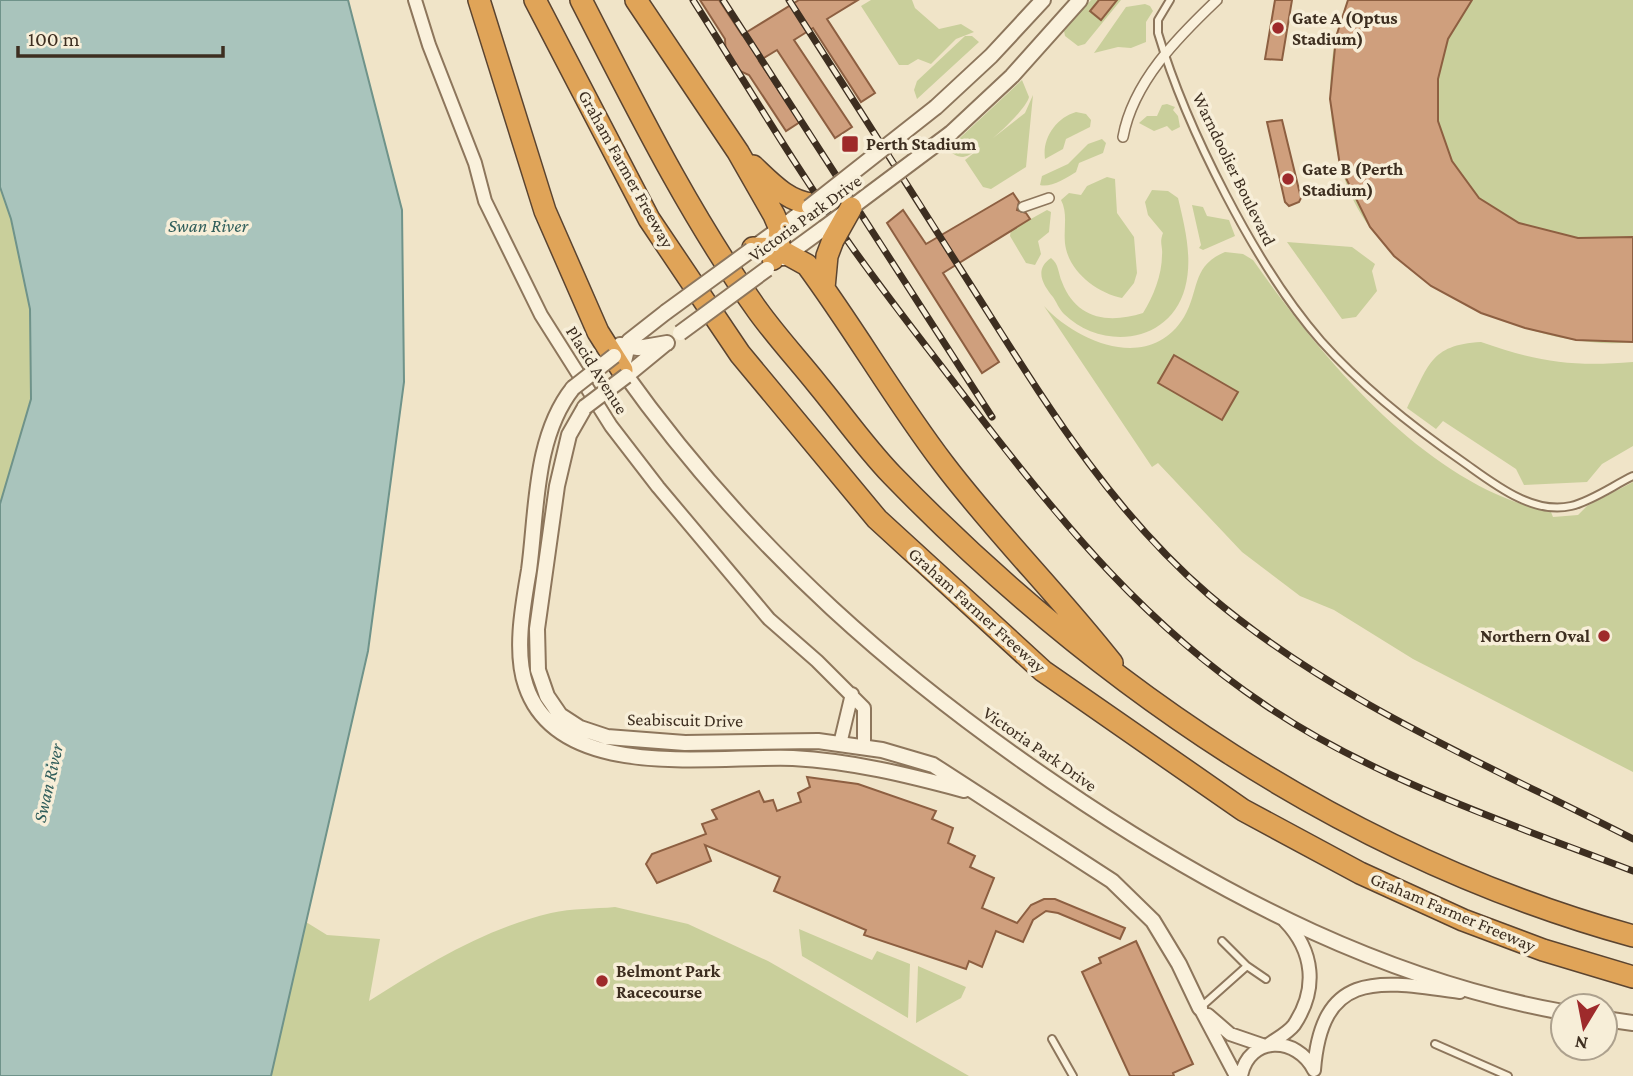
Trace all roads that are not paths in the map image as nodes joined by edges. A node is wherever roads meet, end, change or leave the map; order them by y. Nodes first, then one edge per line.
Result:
1 (415, 0) edge
2 (479, 0) edge
3 (535, 0) edge
4 (581, 0) edge
5 (636, 0) edge
6 (1080, 0) edge
7 (1170, 0) edge
8 (1217, 0) edge
9 (1041, 2) edge
10 (1165, 56) junction
11 (1123, 137) dead end
12 (738, 152) junction
13 (1049, 198) dead end
14 (810, 205) junction
15 (1023, 207) dead end
16 (852, 208) joint
17 (829, 234) junction
18 (782, 244) junction
19 (753, 248) joint
20 (767, 269) joint
21 (824, 288) junction
22 (667, 343) junction
23 (622, 362) junction
24 (1633, 476) edge
25 (1131, 687) junction
26 (852, 694) junction
27 (840, 744) junction
28 (864, 747) junction
29 (975, 793) junction
30 (1285, 920) junction
31 (1633, 936) edge
32 (1222, 941) dead end
33 (1247, 966) junction
34 (1633, 977) edge
35 (1266, 979) dead end
36 (1485, 995) junction
37 (1200, 1008) junction
38 (1549, 1009) edge
39 (1052, 1039) dead end
40 (1435, 1044) dead end
41 (1267, 1045) junction
42 (1315, 1074) edge
43 (1073, 1076) edge
44 (1238, 1076) edge
45 (1508, 1076) edge

1 - 26 street, Placid Avenue
2 - 23 highway
3 - 34 highway, Graham Farmer Freeway
4 - 25 highway, Graham Farmer Freeway
5 - 12 highway
6 - 16 street, Victoria Park Drive, bridge
7 - 10 lane, Warndoolier Boulevard
8 - 10 street
9 - 14 street, Victoria Park Drive, bridge
10 - 11 street
10 - 24 lane, Warndoolier Boulevard
12 - 14 highway
12 - 18 highway
13 - 15 street
14 - 18 street, Victoria Park Drive
16 - 17 highway, bridge
17 - 18 street, Victoria Park Drive
17 - 21 highway
18 - 19 highway
18 - 20 highway
18 - 21 highway
19 - 23 street, Victoria Park Drive, bridge
20 - 22 street, Victoria Park Drive, bridge
21 - 25 highway
22 - 23 street, Seabiscuit Drive
22 - 23 street
23 - 27 street, Seabiscuit Drive, bridge
23 - 29 street, Seabiscuit Drive, bridge
23 - 30 street, Victoria Park Drive
25 - 31 highway, Graham Farmer Freeway
26 - 27 street
26 - 28 street
27 - 28 street, Seabiscuit Drive
28 - 29 street, Seabiscuit Drive
29 - 37 street, Seabiscuit Drive
30 - 36 street, Victoria Park Drive
30 - 41 street
32 - 33 lane
33 - 35 lane
33 - 37 lane
36 - 38 street, Victoria Park Drive
36 - 42 street
37 - 41 street
37 - 44 street
39 - 43 lane
40 - 45 lane
41 - 42 street
41 - 44 street

